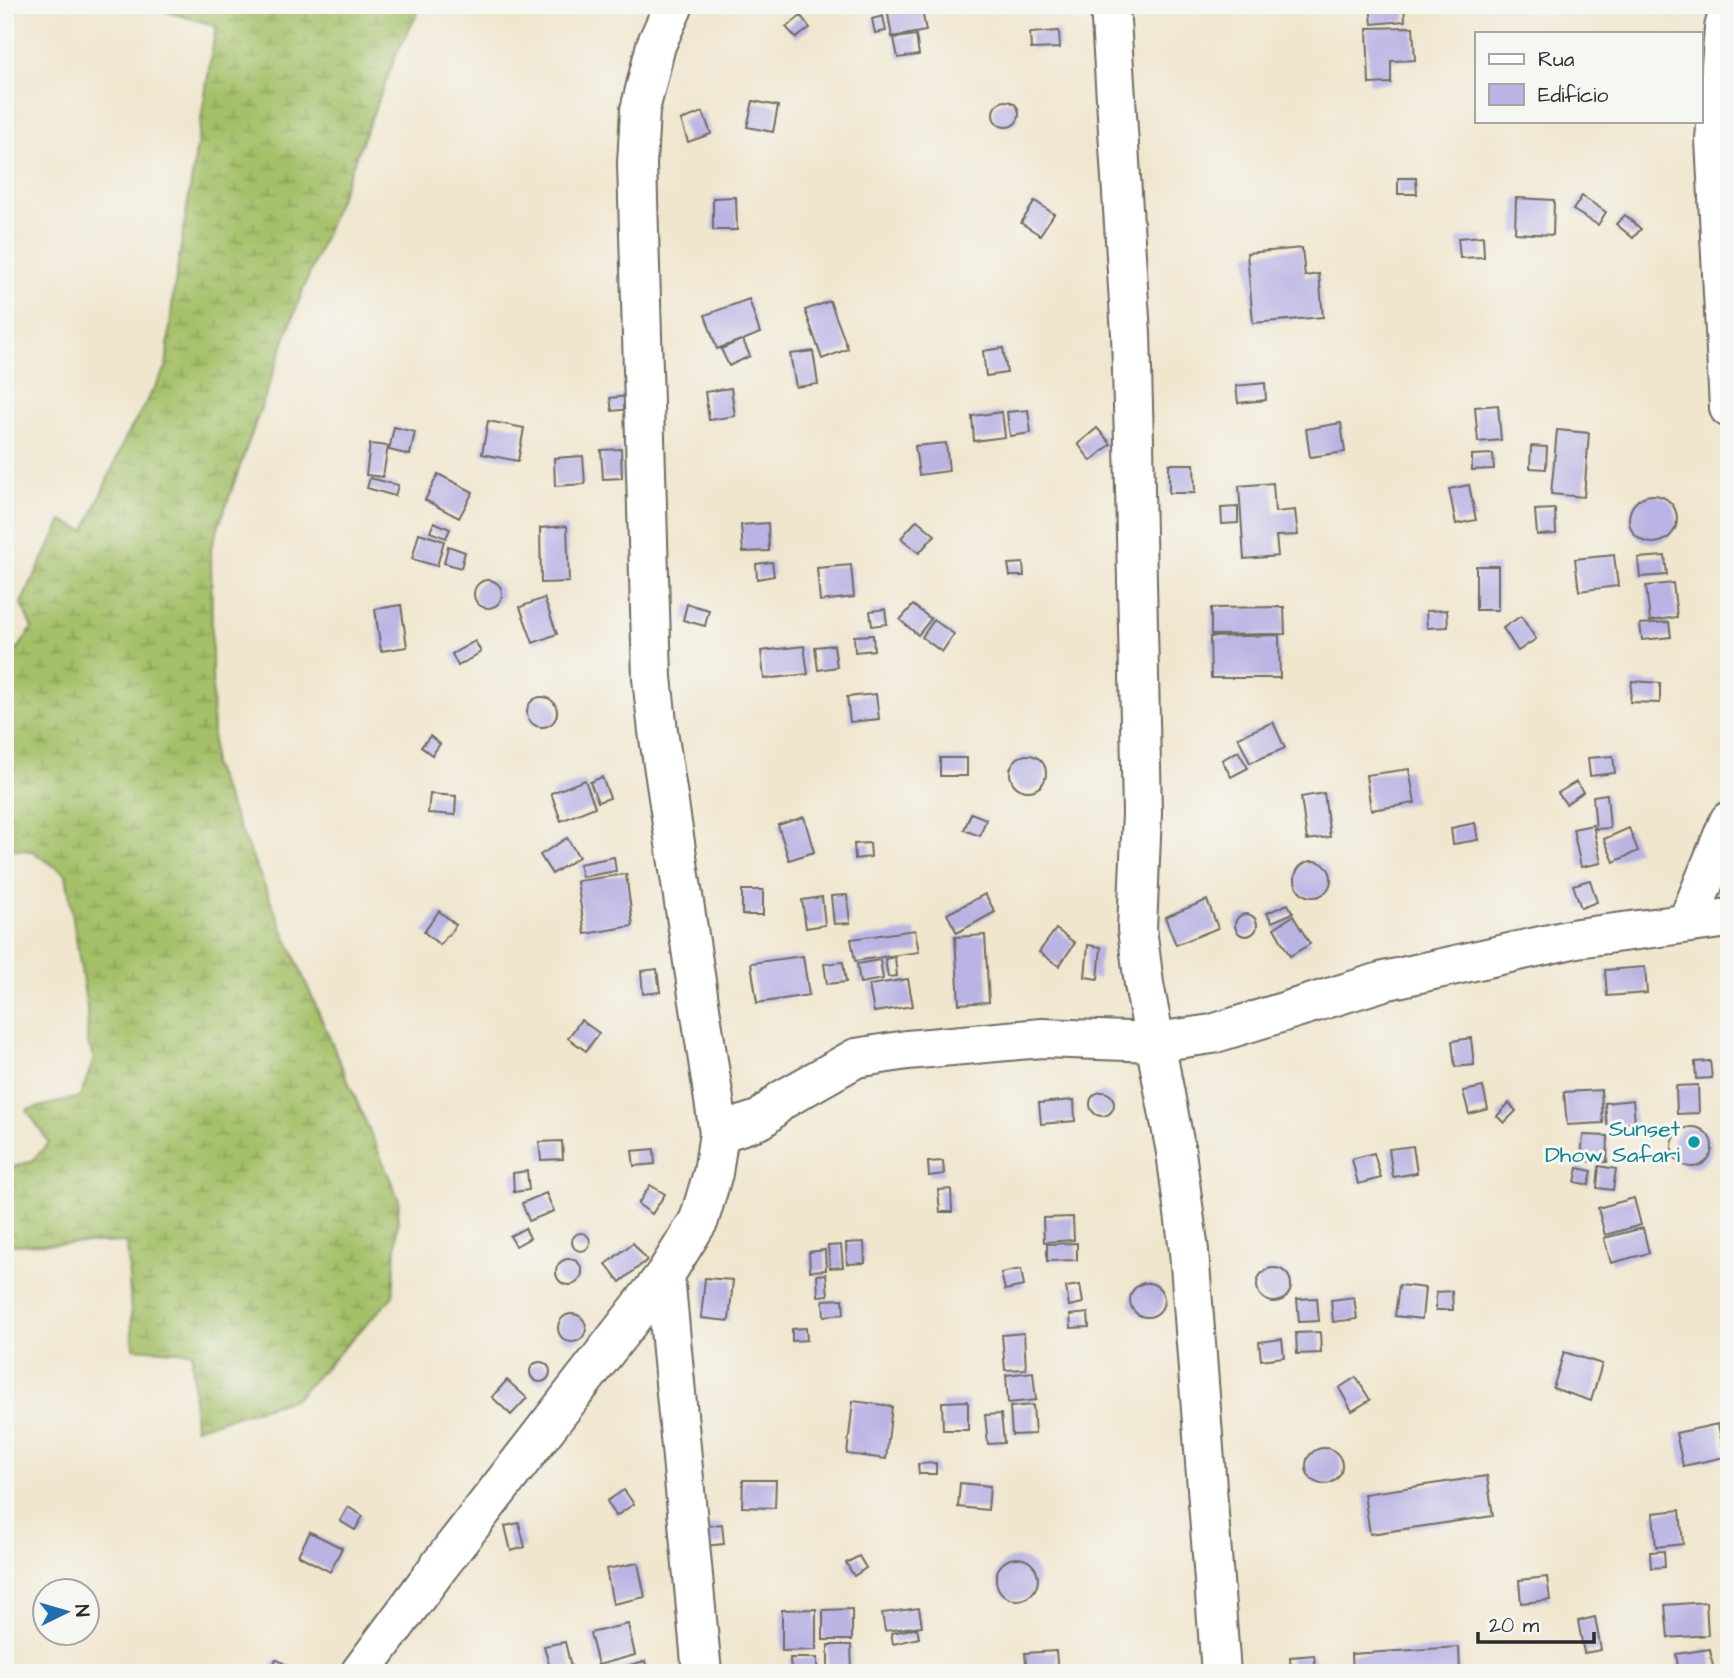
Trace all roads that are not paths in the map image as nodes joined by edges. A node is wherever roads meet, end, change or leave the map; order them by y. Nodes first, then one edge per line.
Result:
1 (674, 5) edge
2 (1110, 5) edge
3 (1729, 9) edge
4 (1729, 408) edge
5 (1729, 821) edge
6 (1729, 918) edge
7 (1687, 923) junction
8 (1156, 1042) junction
9 (719, 1133) junction
10 (665, 1275) junction
11 (360, 1673) edge
12 (702, 1673) edge
13 (1222, 1673) edge

1 - 9 street
2 - 8 street
3 - 4 street
5 - 7 street
6 - 7 street
7 - 8 street
8 - 9 street
8 - 13 street
9 - 10 street
10 - 11 street
10 - 12 street

